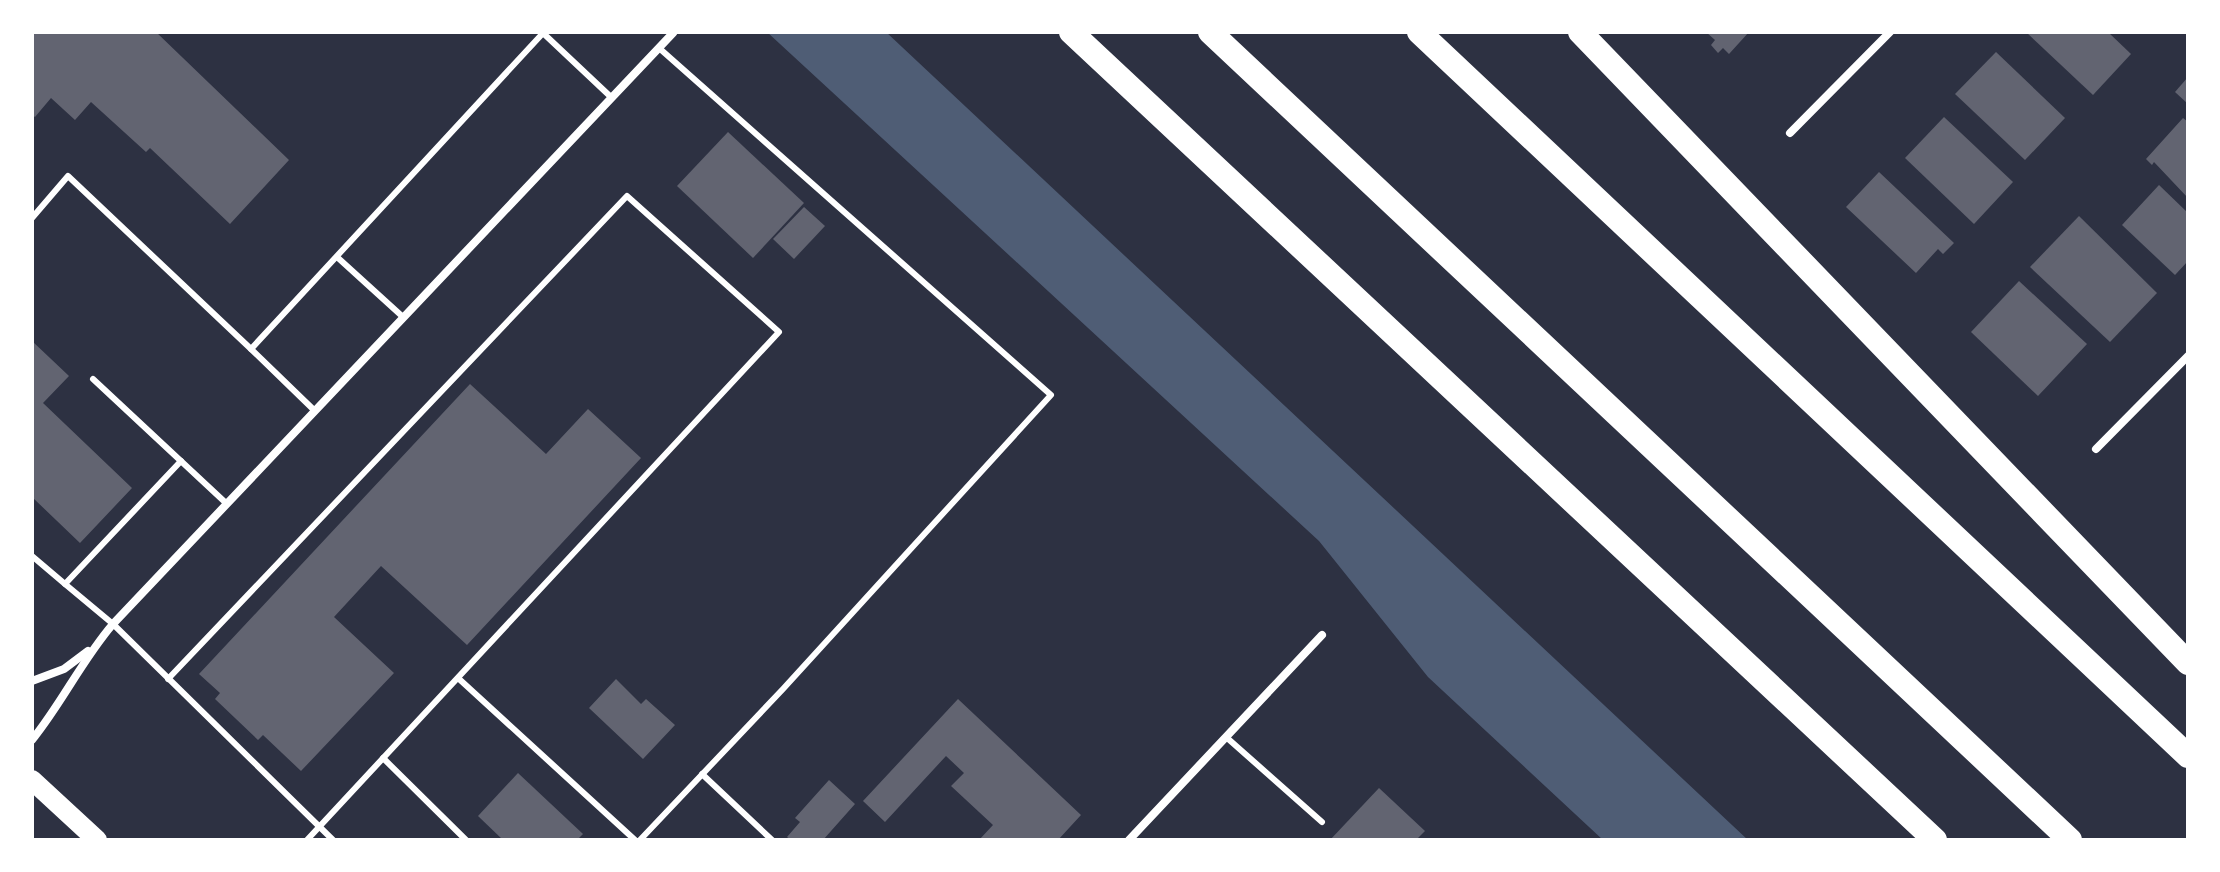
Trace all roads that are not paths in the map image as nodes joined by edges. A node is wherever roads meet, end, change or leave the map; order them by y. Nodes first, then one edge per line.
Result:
1 (544, 32) edge
2 (1071, 32) edge
3 (1210, 32) edge
4 (1231, 32) edge
5 (1419, 32) edge
6 (1580, 32) edge
7 (1890, 32) edge
8 (673, 33) edge
9 (659, 48) junction
10 (612, 98) junction
11 (1790, 133) dead end
12 (32, 218) edge
13 (337, 257) junction
14 (403, 317) junction
15 (1537, 337) junction
16 (251, 349) junction
17 (2188, 356) edge
18 (93, 379) dead end
19 (315, 411) junction
20 (2096, 449) dead end
21 (181, 461) junction
22 (227, 504) junction
23 (32, 556) edge
24 (65, 584) junction
25 (113, 624) junction
26 (1322, 635) dead end
27 (91, 648) junction
28 (2188, 663) edge
29 (458, 678) junction
30 (168, 679) junction
31 (32, 681) edge
32 (1226, 737) junction
33 (32, 740) edge
34 (2188, 756) edge
35 (383, 758) junction
36 (702, 774) junction
37 (32, 780) edge
38 (1322, 822) dead end
39 (319, 827) junction
40 (97, 840) edge
41 (307, 840) edge
42 (333, 840) edge
43 (466, 840) edge
44 (637, 840) edge
45 (772, 840) edge
46 (1129, 840) edge
47 (1935, 840) edge
48 (2070, 840) edge

1 - 10 lane
1 - 13 lane
2 - 47 highway
3 - 15 highway
4 - 15 highway
5 - 34 highway
6 - 28 highway
7 - 11 street
8 - 9 street
9 - 10 street
9 - 36 lane
10 - 14 street
12 - 16 lane
13 - 14 lane
13 - 16 lane
14 - 19 street
15 - 48 highway
16 - 19 lane
17 - 20 street
18 - 21 lane
19 - 22 street
21 - 22 lane
21 - 24 lane
22 - 25 street
23 - 24 lane
24 - 25 lane
25 - 27 street
25 - 30 lane
26 - 32 street
27 - 31 street
27 - 33 street
29 - 30 lane
29 - 35 lane
29 - 44 lane
30 - 39 lane
32 - 38 lane
32 - 46 street
35 - 39 lane
35 - 43 lane
36 - 44 lane
36 - 45 lane
37 - 40 main road
39 - 41 lane
39 - 42 lane

